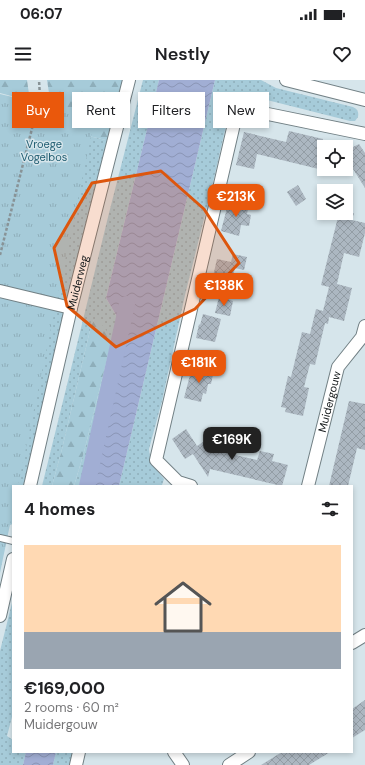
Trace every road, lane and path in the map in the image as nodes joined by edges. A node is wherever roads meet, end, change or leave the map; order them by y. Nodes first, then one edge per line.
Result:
1 (39, 80) edge
2 (129, 80) edge
3 (286, 80) edge
4 (365, 100) edge
5 (365, 134) edge
6 (0, 255) edge
7 (0, 291) edge
8 (71, 308) junction
9 (365, 326) edge
10 (176, 484) edge
11 (30, 485) edge
12 (308, 485) edge
13 (0, 538) edge
14 (12, 541) edge
15 (12, 563) edge
16 (0, 616) edge
17 (365, 635) edge
18 (353, 642) edge
19 (79, 753) edge
20 (175, 753) edge
21 (247, 753) edge
22 (76, 765) edge
23 (183, 765) edge
24 (229, 765) edge

1 - 6 path
2 - 8 street, Muiderweg
3 - 4 street
5 - 10 street
7 - 8 street
8 - 11 street, Muiderweg
9 - 12 street, Muidergouw
13 - 14 lane
15 - 16 street
17 - 18 street
19 - 22 street
20 - 23 street
21 - 24 street

